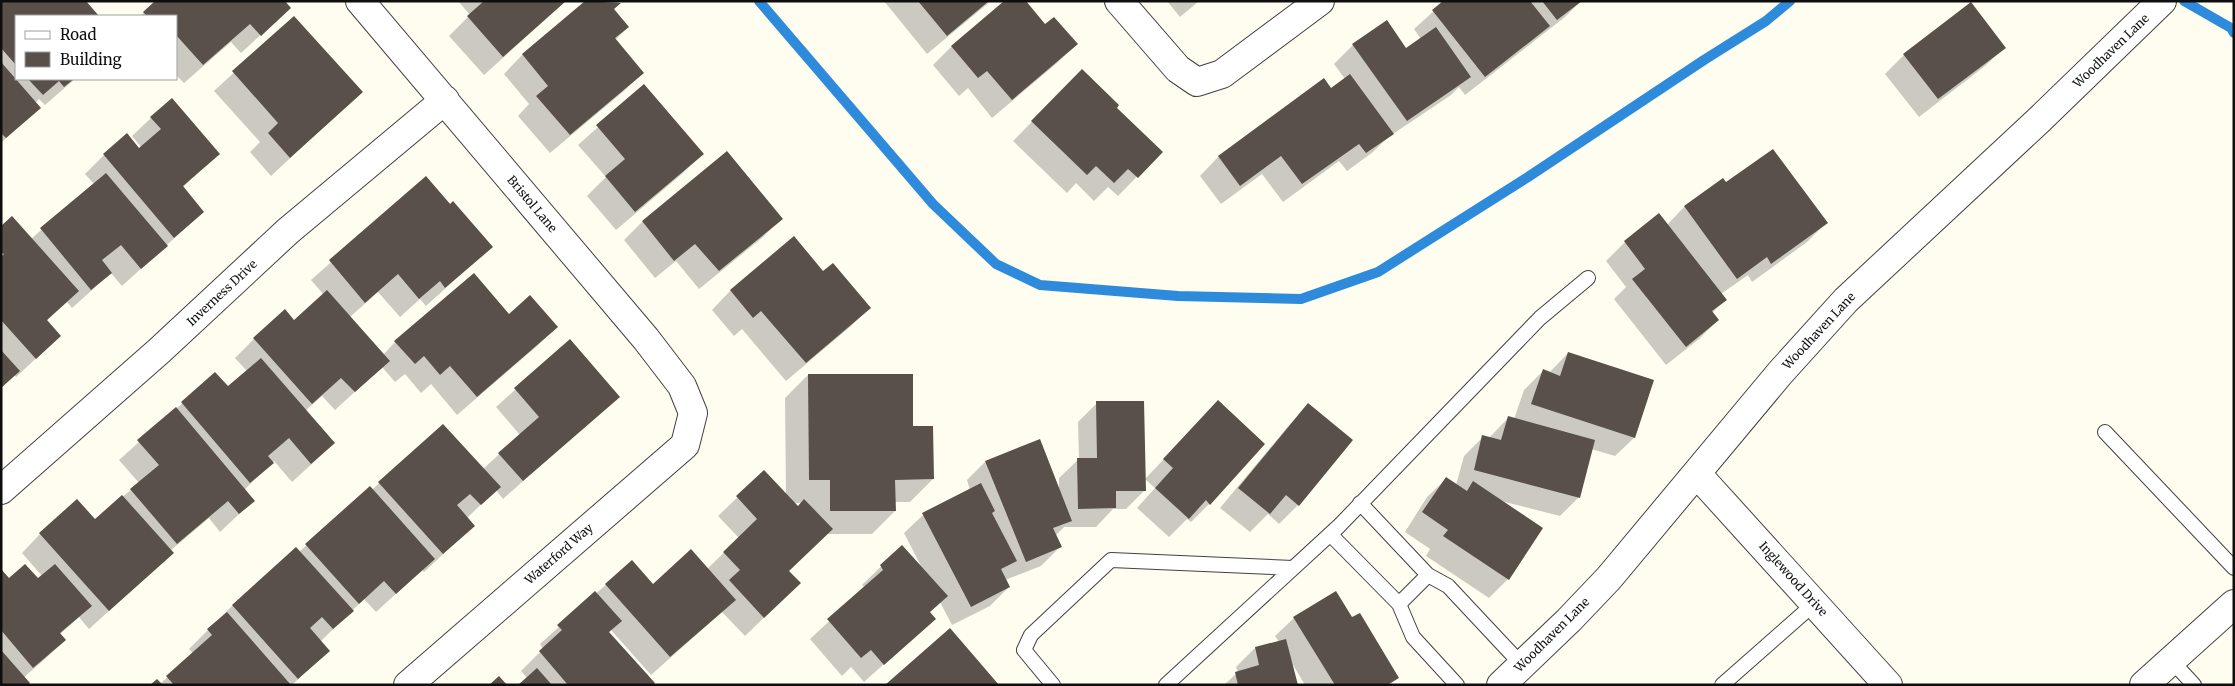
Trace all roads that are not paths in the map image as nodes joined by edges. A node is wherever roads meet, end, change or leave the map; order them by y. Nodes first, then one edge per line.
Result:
1 (360, 1) edge
2 (1119, 1) edge
3 (1320, 1) edge
4 (2162, 1) edge
5 (445, 100) junction
6 (1588, 278) dead end
7 (693, 413) joint
8 (2105, 432) dead end
9 (1697, 474) junction
10 (1, 490) edge
11 (1360, 503) junction
12 (1330, 534) junction
13 (1293, 568) junction
14 (2234, 568) edge
15 (1428, 575) junction
16 (1815, 603) junction
17 (1399, 604) junction
18 (2234, 604) edge
19 (2171, 660) junction
20 (1522, 665) junction
21 (408, 685) edge
22 (1053, 685) edge
23 (1166, 685) edge
24 (1457, 685) edge
25 (1501, 685) edge
26 (1722, 685) edge
27 (1888, 685) edge
28 (2144, 685) edge
29 (2194, 685) edge

1 - 5 street, Bristol Lane
2 - 3 street
4 - 9 street, Woodhaven Lane
5 - 7 street, Bristol Lane
5 - 10 street, Inverness Drive
6 - 11 lane
7 - 21 street, Waterford Way
8 - 14 lane
9 - 16 street, Inglewood Drive
9 - 20 street, Woodhaven Lane
11 - 12 lane
11 - 15 lane
12 - 13 lane
12 - 17 lane
13 - 22 lane
13 - 23 lane
15 - 17 lane
15 - 20 lane
16 - 26 lane
16 - 27 street, Inglewood Drive
17 - 24 lane
18 - 19 street
19 - 28 street
19 - 29 lane
20 - 25 street, Woodhaven Lane

